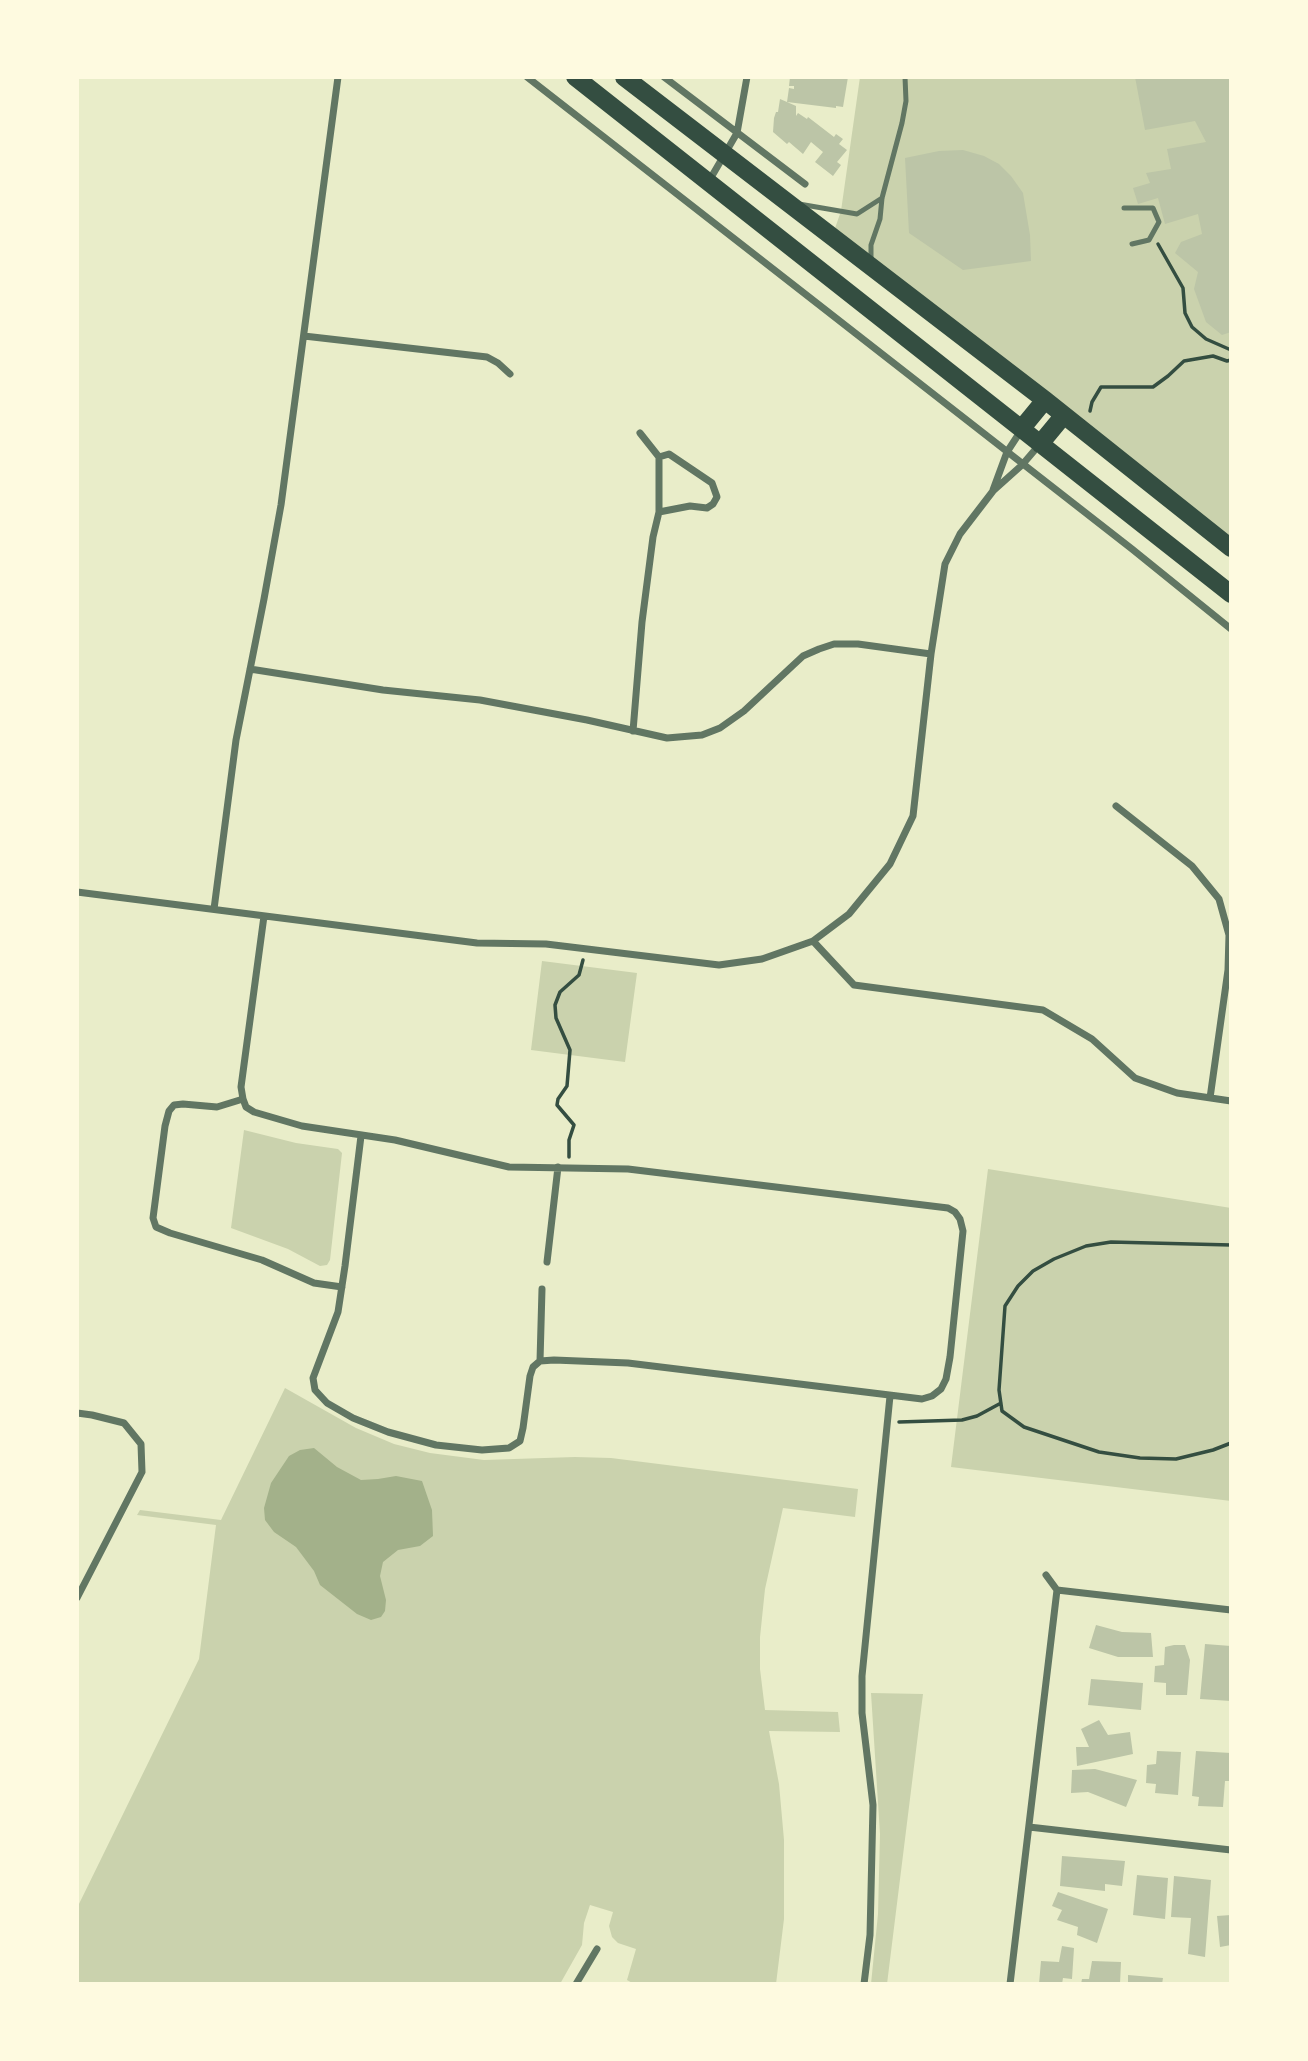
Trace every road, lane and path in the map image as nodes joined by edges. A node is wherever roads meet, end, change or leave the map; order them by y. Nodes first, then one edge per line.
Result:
1 (338, 77) edge
2 (527, 77) edge
3 (575, 77) edge
4 (624, 77) edge
5 (664, 77) edge
6 (747, 77) edge
7 (905, 77) edge
8 (737, 133) junction
9 (725, 156) junction
10 (709, 181) junction
11 (805, 184) dead end
12 (882, 198) junction
13 (785, 201) junction
14 (1124, 208) dead end
15 (1149, 240) junction
16 (1132, 244) dead end
17 (874, 268) junction
18 (304, 336) junction
19 (1231, 350) edge
20 (1231, 359) edge
21 (510, 374) dead end
22 (1045, 400) junction
23 (1090, 411) dead end
24 (1064, 415) junction
25 (1023, 428) junction
26 (640, 433) dead end
27 (1040, 444) junction
28 (1007, 452) junction
29 (659, 457) junction
30 (1022, 465) junction
31 (993, 491) junction
32 (659, 512) junction
33 (1231, 548) edge
34 (1231, 594) edge
35 (1231, 629) edge
36 (932, 654) junction
37 (250, 669) junction
38 (633, 731) junction
39 (1116, 806) dead end
40 (77, 891) edge
41 (214, 909) junction
42 (264, 916) junction
43 (813, 941) junction
44 (586, 948) junction
45 (1210, 1098) junction
46 (243, 1099) junction
47 (1231, 1101) edge
48 (361, 1136) junction
49 (558, 1167) junction
50 (567, 1167) junction
51 (1231, 1245) edge
52 (547, 1262) dead end
53 (342, 1287) junction
54 (542, 1289) dead end
55 (540, 1361) junction
56 (890, 1396) junction
57 (1001, 1403) junction
58 (77, 1413) edge
59 (887, 1423) junction
60 (1231, 1443) edge
61 (1045, 1575) dead end
62 (1057, 1590) junction
63 (77, 1598) edge
64 (1231, 1611) edge
65 (1030, 1826) junction
66 (1231, 1850) edge
67 (597, 1949) dead end
68 (576, 1984) edge
69 (864, 1984) edge
70 (1010, 1984) edge

1 - 18 street
2 - 28 street
3 - 10 main road
4 - 9 main road
5 - 8 street
6 - 8 street
7 - 12 lane
8 - 9 street
8 - 11 street
9 - 10 street
9 - 13 main road
10 - 25 main road
12 - 13 lane
12 - 17 lane
13 - 17 main road
14 - 15 lane
15 - 16 lane
15 - 19 path
17 - 22 main road
18 - 21 street
18 - 37 street
20 - 23 path
22 - 24 main road
22 - 25 main road
24 - 27 main road
24 - 33 main road
25 - 27 main road
25 - 28 street
26 - 29 street
27 - 30 street
27 - 34 main road
28 - 30 street
28 - 31 street
29 - 32 street
29 - 32 street
30 - 31 street
30 - 35 street
31 - 36 street
32 - 38 street
36 - 38 street
36 - 43 street
37 - 38 street
37 - 41 street
39 - 45 street
40 - 41 street
41 - 42 street
42 - 44 street
42 - 46 street
43 - 44 street
43 - 45 street
44 - 50 path
45 - 47 street
46 - 48 street
46 - 53 street
48 - 49 street
48 - 53 street
49 - 50 street
49 - 52 street
50 - 56 street
51 - 57 path
53 - 55 street
54 - 55 street
55 - 56 street
56 - 59 street
57 - 59 path
57 - 60 path
58 - 63 street
59 - 69 street
61 - 62 street
62 - 64 street
62 - 65 street
65 - 66 street
65 - 70 street
67 - 68 street

